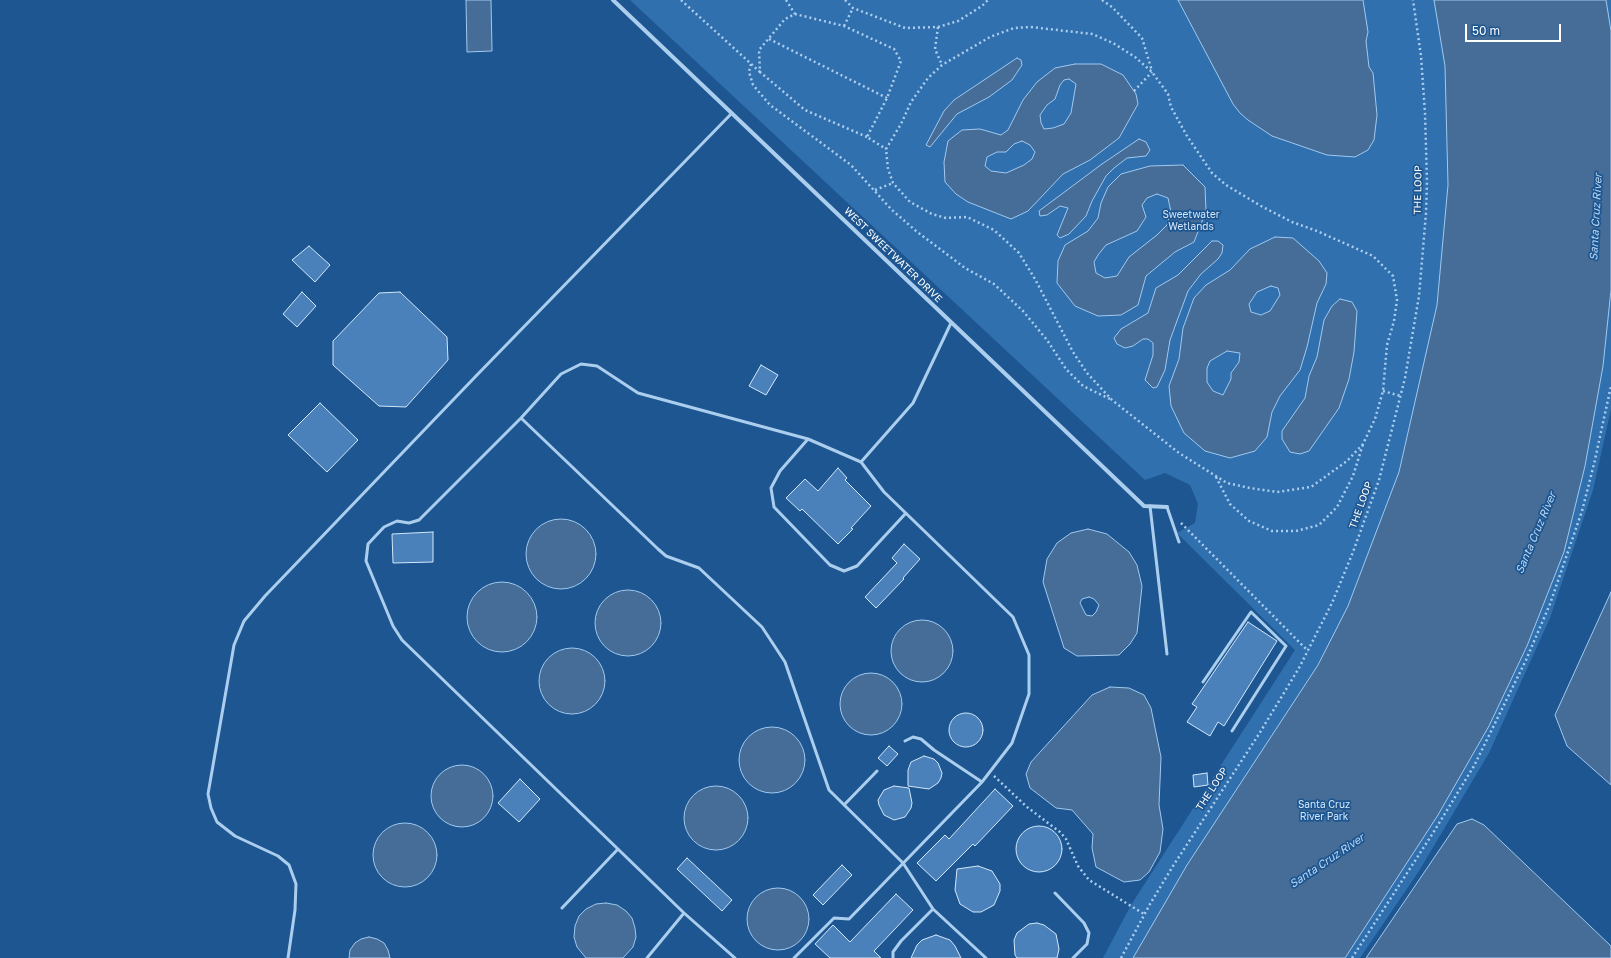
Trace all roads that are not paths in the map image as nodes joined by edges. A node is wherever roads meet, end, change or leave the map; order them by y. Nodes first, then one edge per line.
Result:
1 (613, 0) edge
2 (732, 113) junction
3 (951, 323) junction
4 (521, 418) junction
5 (808, 439) junction
6 (861, 462) junction
7 (1150, 506) junction
8 (1167, 507) joint
9 (906, 513) junction
10 (1178, 542) dead end
11 (1167, 654) dead end
12 (1203, 682) dead end
13 (1232, 731) dead end
14 (906, 741) dead end
15 (877, 771) dead end
16 (982, 782) junction
17 (844, 805) junction
18 (618, 849) junction
19 (904, 863) junction
20 (1055, 893) dead end
21 (562, 908) dead end
22 (933, 909) junction
23 (684, 913) junction
24 (288, 958) edge
25 (647, 958) edge
26 (735, 958) edge
27 (794, 958) edge
28 (893, 958) edge
29 (986, 958) edge
30 (1073, 958) edge

1 - 2 street, WEST SWEETWATER DRIVE
2 - 3 street, WEST SWEETWATER DRIVE
2 - 24 lane
3 - 6 lane
3 - 7 street, WEST SWEETWATER DRIVE
4 - 5 lane
4 - 17 lane
4 - 18 lane
5 - 6 lane
5 - 9 lane
6 - 9 lane
7 - 8 street, WEST SWEETWATER DRIVE
7 - 11 lane
8 - 10 lane
9 - 16 lane
12 - 13 lane
14 - 16 lane
15 - 17 lane
16 - 19 lane
17 - 19 lane
18 - 21 lane
18 - 23 lane
19 - 22 lane
19 - 27 lane
20 - 30 lane
22 - 28 lane
22 - 29 lane
23 - 25 lane
23 - 26 lane

